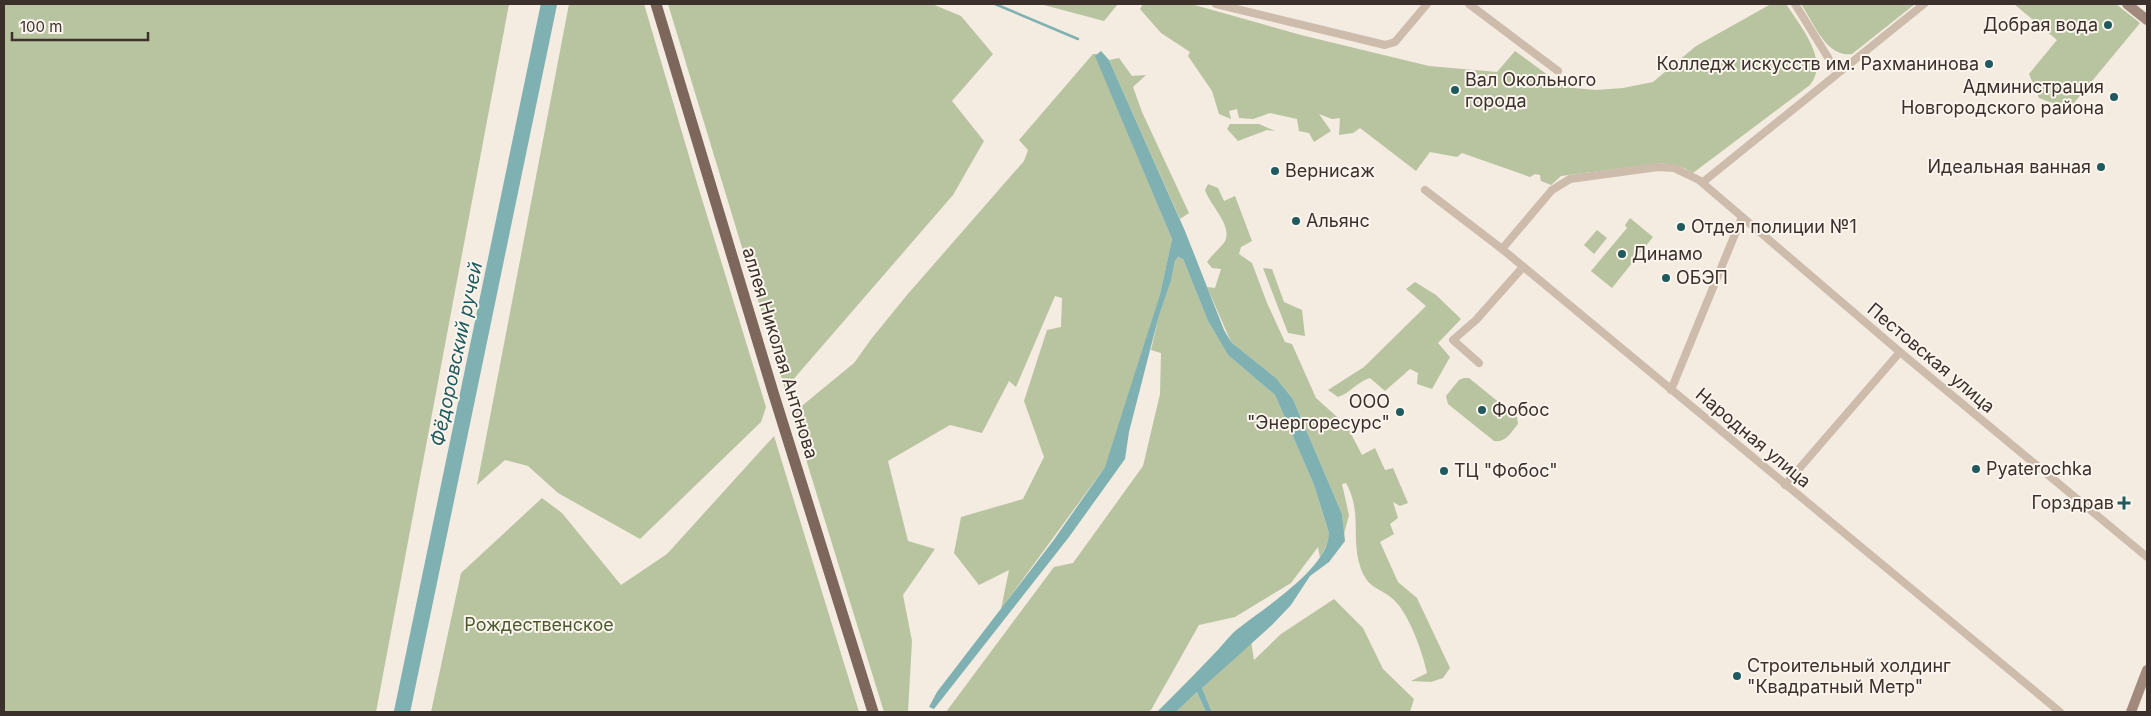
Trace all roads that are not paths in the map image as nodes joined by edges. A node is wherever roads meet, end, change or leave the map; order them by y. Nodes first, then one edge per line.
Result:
1 (656, 4) edge
2 (1216, 4) edge
3 (1427, 4) edge
4 (1468, 4) edge
5 (1795, 4) edge
6 (1924, 4) edge
7 (2128, 4) edge
8 (2147, 20) edge
9 (1558, 71) dead end
10 (1837, 72) junction
11 (1701, 181) junction
12 (1425, 190) dead end
13 (1742, 217) junction
14 (1502, 249) junction
15 (1523, 267) junction
16 (1900, 352) junction
17 (1479, 364) dead end
18 (1671, 390) junction
19 (1785, 485) junction
20 (2147, 557) edge
21 (2147, 670) edge
22 (873, 712) edge
23 (2060, 712) edge
24 (2131, 712) edge

1 - 22 main road, аллея Николая Антонова
2 - 3 street
4 - 9 street
5 - 10 street
6 - 10 street
7 - 8 main road
10 - 11 street
11 - 13 street, Пестовская улица
11 - 14 street, Пестовская улица
12 - 14 street, Народная улица
13 - 16 street, Пестовская улица
13 - 18 street
14 - 15 street, Народная улица
15 - 17 street
15 - 18 street, Народная улица
16 - 19 street
16 - 20 street, Пестовская улица
18 - 19 street, Народная улица
19 - 23 street, Народная улица
21 - 24 main road

